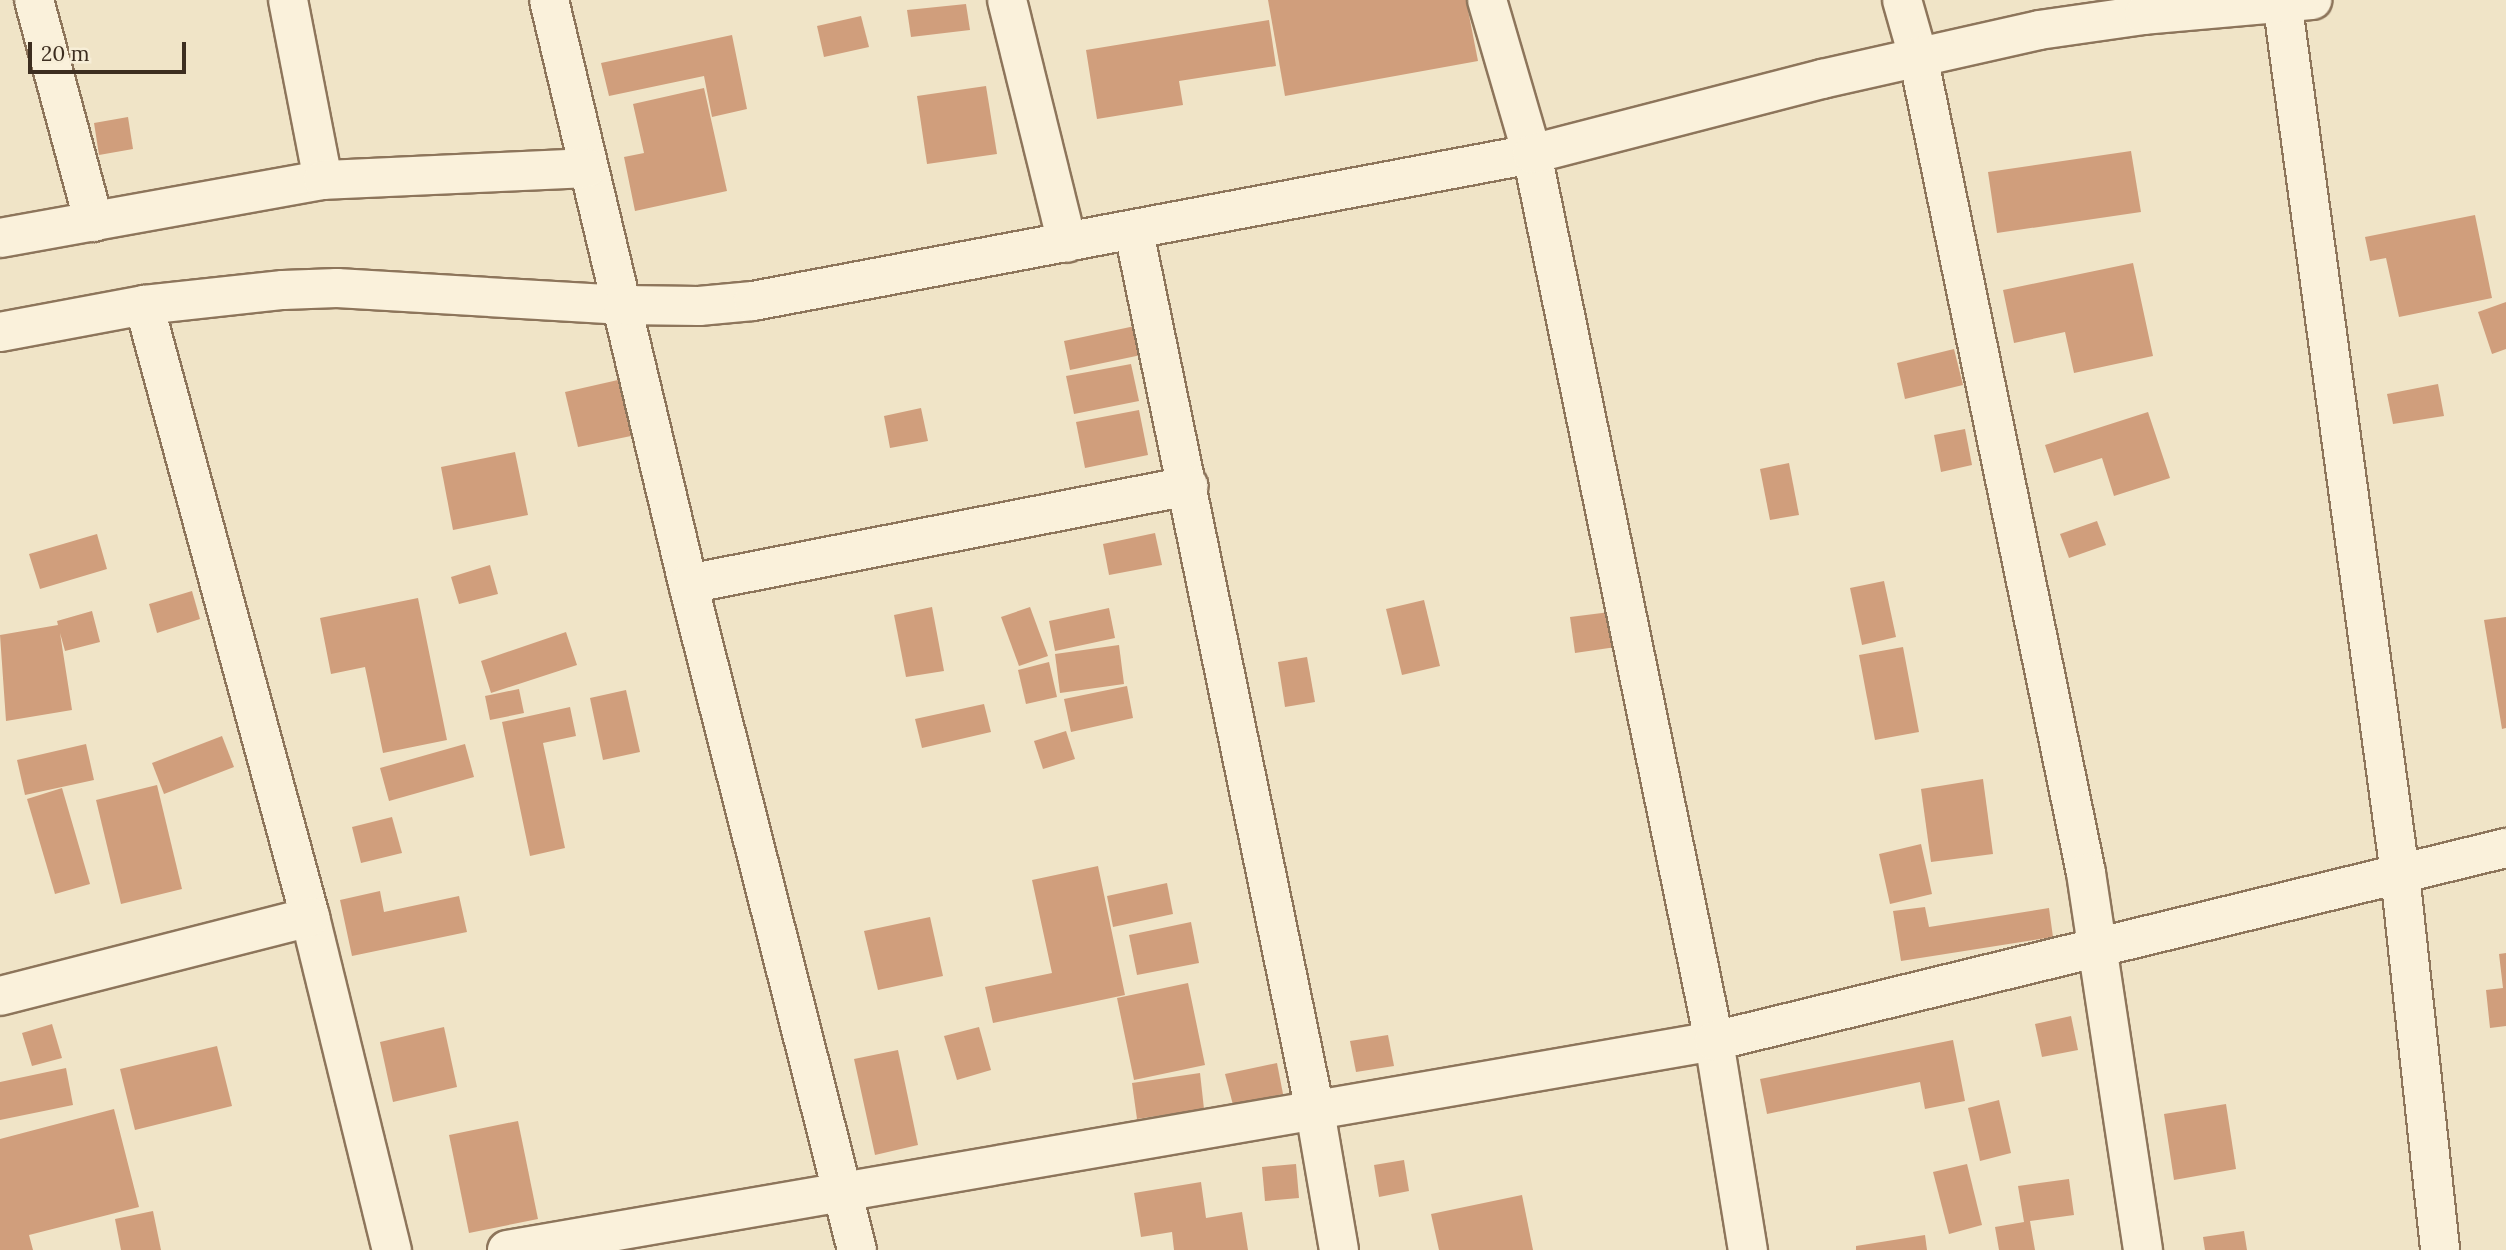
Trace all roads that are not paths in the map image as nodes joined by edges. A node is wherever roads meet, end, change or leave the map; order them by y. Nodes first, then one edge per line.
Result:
1 (34, 0) edge
2 (288, 0) edge
3 (549, 0) edge
4 (1007, 0) edge
5 (1487, 0) edge
6 (1902, 0) edge
7 (2292, 1) edge
8 (1918, 56) junction
9 (1532, 154) junction
10 (587, 169) junction
11 (323, 180) junction
12 (94, 222) junction
13 (1134, 232) junction
14 (0, 238) edge
15 (1068, 243) junction
16 (144, 305) junction
17 (623, 305) junction
18 (0, 332) edge
19 (1188, 486) junction
20 (688, 584) junction
21 (2506, 848) edge
22 (2400, 874) junction
23 (310, 917) junction
24 (2099, 950) junction
25 (0, 996) edge
26 (1714, 1041) junction
27 (1315, 1111) junction
28 (841, 1195) junction
29 (392, 1250) edge
30 (508, 1250) edge
31 (856, 1250) edge
32 (1339, 1250) edge
33 (1748, 1250) edge
34 (2143, 1250) edge
35 (2440, 1250) edge

1 - 12 street
2 - 11 street
3 - 10 street
4 - 15 street
5 - 9 street
6 - 8 street
7 - 8 street
7 - 22 street
8 - 9 street
8 - 24 street
9 - 13 street
9 - 26 street
10 - 11 street
10 - 17 street
11 - 12 street
12 - 14 street
13 - 15 street
13 - 19 street
15 - 17 street
16 - 17 street
16 - 18 street
16 - 23 street
17 - 20 street
19 - 20 street
19 - 27 street
20 - 28 street
21 - 22 street
22 - 24 street
22 - 35 street
23 - 25 street
23 - 29 street
24 - 26 street
24 - 34 street
26 - 27 street
26 - 33 street
27 - 28 street
27 - 32 street
28 - 30 street
28 - 31 street

